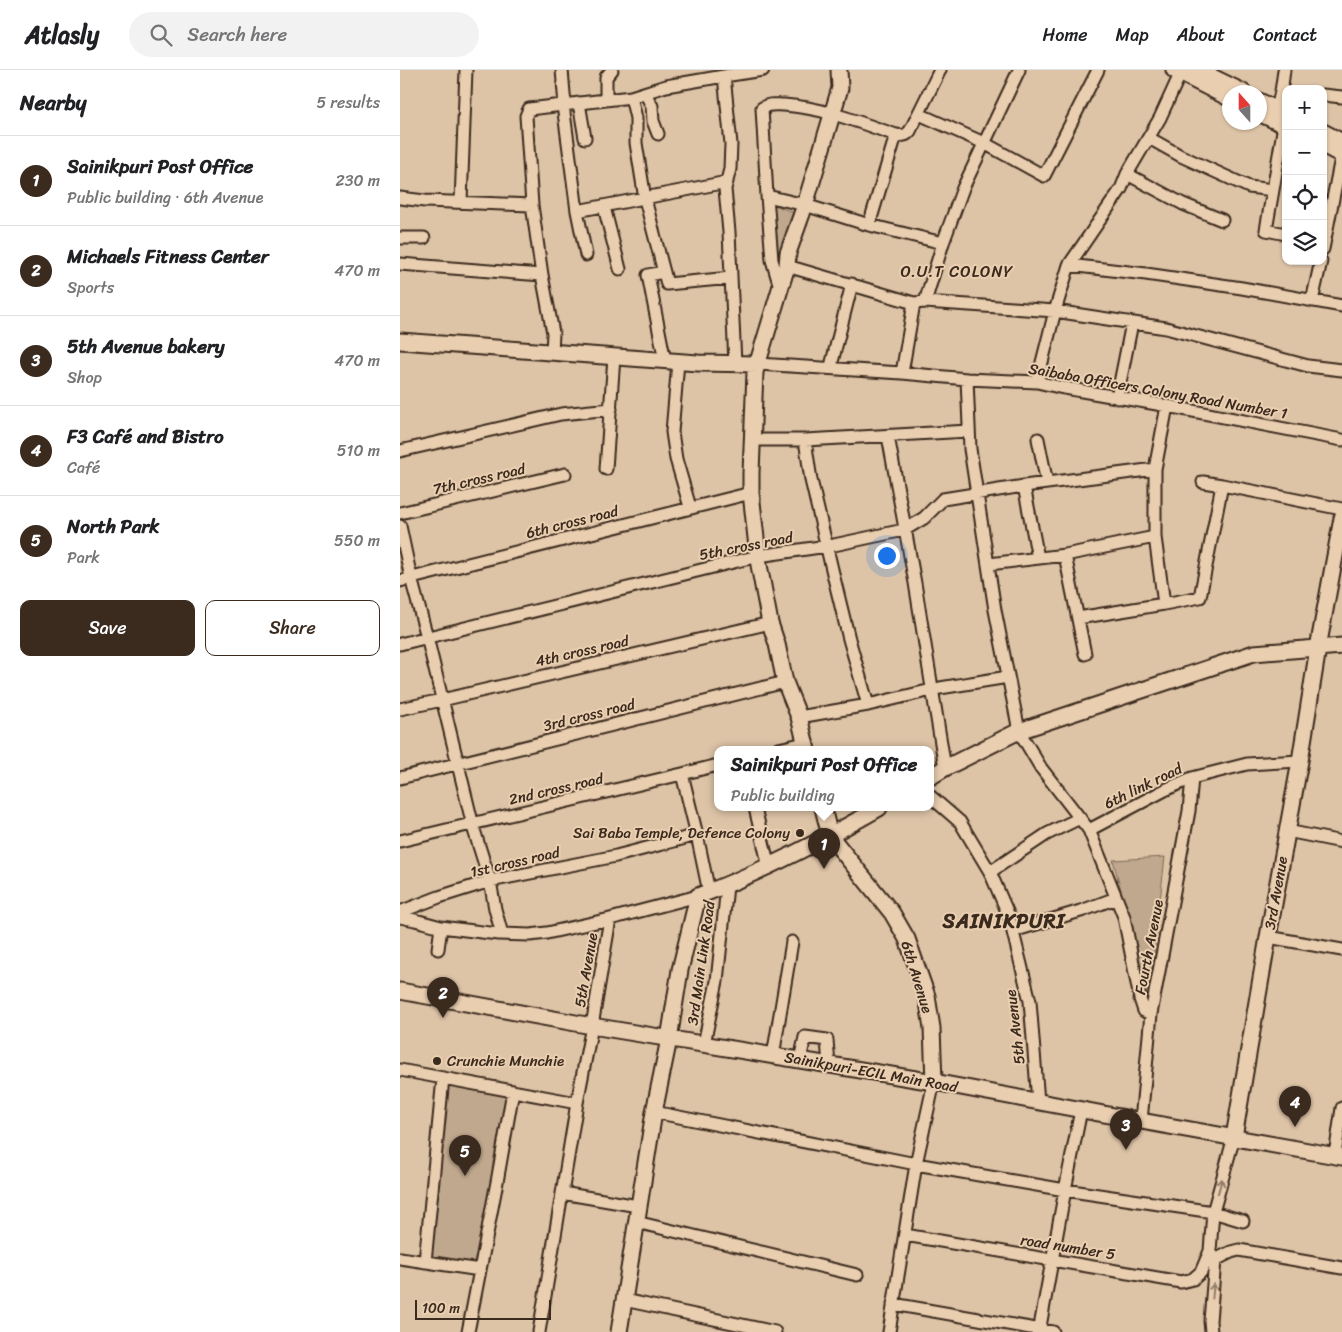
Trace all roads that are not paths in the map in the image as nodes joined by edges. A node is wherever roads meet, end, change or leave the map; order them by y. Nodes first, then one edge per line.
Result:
1 (466, 70) edge
2 (562, 70) edge
3 (612, 70) edge
4 (758, 70) edge
5 (839, 70) edge
6 (940, 70) edge
7 (1098, 70) edge
8 (1198, 70) edge
9 (1284, 70) edge
10 (1017, 71) edge
11 (1179, 71) edge
12 (710, 74) edge
13 (724, 76) junction
14 (1229, 85) edge
15 (1284, 85) edge
16 (645, 93) junction
17 (1222, 94) edge
18 (1327, 95) edge
19 (1342, 96) edge
20 (631, 97) junction
21 (1282, 99) edge
22 (606, 100) junction
23 (579, 103) junction
24 (564, 105) junction
25 (1267, 108) edge
26 (832, 113) junction
27 (919, 114) junction
28 (1277, 118) edge
29 (658, 134) dead end
30 (1327, 134) edge
31 (896, 135) junction
32 (585, 138) dead end
33 (1149, 138) junction
34 (1342, 142) edge
35 (984, 143) junction
36 (1327, 147) edge
37 (1342, 154) edge
38 (1127, 174) junction
39 (727, 182) junction
40 (1273, 190) junction
41 (767, 196) junction
42 (400, 198) edge
43 (645, 199) junction
44 (461, 202) junction
45 (532, 205) junction
46 (806, 205) junction
47 (604, 207) junction
48 (578, 211) junction
49 (1222, 220) dead end
50 (869, 225) junction
51 (1327, 229) edge
52 (1282, 233) edge
53 (400, 238) edge
54 (424, 238) dead end
55 (943, 243) junction
56 (586, 255) dead end
57 (400, 264) edge
58 (1069, 265) junction
59 (1320, 265) edge
60 (787, 266) junction
61 (620, 269) dead end
62 (664, 272) junction
63 (542, 275) junction
64 (731, 278) junction
65 (852, 284) junction
66 (780, 287) junction
67 (1312, 301) junction
68 (919, 303) junction
69 (1342, 306) edge
70 (1056, 311) junction
71 (1132, 323) junction
72 (400, 341) edge
73 (552, 352) junction
74 (614, 357) junction
75 (671, 361) junction
76 (735, 364) junction
77 (758, 364) junction
78 (832, 368) junction
79 (1342, 370) edge
80 (902, 373) junction
81 (967, 379) junction
82 (1038, 382) junction
83 (1117, 398) junction
84 (1167, 406) junction
85 (611, 409) junction
86 (969, 431) junction
87 (888, 436) junction
88 (1038, 439) dead end
89 (752, 440) junction
90 (805, 440) junction
91 (1342, 440) edge
92 (400, 451) edge
93 (606, 469) dead end
94 (1154, 469) junction
95 (565, 474) dead end
96 (1203, 482) dead end
97 (1047, 483) junction
98 (1222, 485) junction
99 (1024, 486) junction
100 (751, 493) junction
101 (978, 493) junction
102 (690, 507) junction
103 (1342, 509) edge
104 (400, 513) edge
105 (1342, 518) edge
106 (400, 526) edge
107 (904, 530) junction
108 (1154, 537) junction
109 (828, 546) junction
110 (1064, 555) junction
111 (758, 556) junction
112 (1038, 558) junction
113 (989, 564) junction
114 (406, 579) edge
115 (1164, 604) junction
116 (1078, 618) junction
117 (770, 623) junction
118 (427, 637) junction
119 (400, 644) edge
120 (1342, 646) edge
121 (1318, 648) junction
122 (1086, 654) dead end
123 (1008, 677) junction
124 (785, 682) junction
125 (932, 690) junction
126 (442, 700) junction
127 (868, 705) junction
128 (400, 709) edge
129 (799, 717) junction
130 (1019, 731) junction
131 (806, 746) edge
132 (1300, 761) junction
133 (458, 763) junction
134 (714, 765) edge
135 (945, 768) junction
136 (682, 774) junction
137 (934, 775) edge
138 (400, 778) edge
139 (1192, 778) junction
140 (934, 799) edge
141 (756, 811) edge
142 (824, 811) edge
143 (874, 811) edge
144 (1080, 818) junction
145 (472, 824) junction
146 (1089, 830) junction
147 (1286, 831) junction
148 (698, 835) junction
149 (830, 836) junction
150 (400, 841) edge
151 (1342, 842) edge
152 (769, 867) junction
153 (990, 872) junction
154 (490, 881) junction
155 (727, 886) junction
156 (704, 894) junction
157 (1116, 898) junction
158 (400, 912) edge
159 (400, 917) edge
160 (610, 919) junction
161 (441, 927) junction
162 (1013, 931) junction
163 (502, 934) junction
164 (1268, 938) junction
165 (792, 942) dead end
166 (438, 949) dead end
167 (1342, 950) edge
168 (400, 991) edge
169 (1151, 1014) junction
170 (592, 1026) junction
171 (669, 1039) junction
172 (704, 1044) junction
173 (773, 1056) junction
174 (800, 1060) junction
175 (829, 1065) junction
176 (400, 1070) edge
177 (443, 1078) junction
178 (934, 1082) junction
179 (513, 1091) junction
180 (1038, 1102) junction
181 (577, 1103) junction
182 (1342, 1108) edge
183 (1081, 1110) junction
184 (654, 1112) junction
185 (1141, 1121) junction
186 (1234, 1137) junction
187 (1338, 1156) edge
188 (916, 1164) junction
189 (1065, 1190) junction
190 (562, 1193) junction
191 (638, 1206) junction
192 (1213, 1212) junction
193 (1243, 1221) dead end
194 (636, 1222) junction
195 (905, 1235) junction
196 (1213, 1256) junction
197 (400, 1258) edge
198 (1052, 1260) junction
199 (425, 1262) junction
200 (1342, 1268) edge
201 (480, 1270) junction
202 (857, 1275) dead end
203 (624, 1300) junction
204 (894, 1304) junction
205 (1040, 1331) edge
206 (468, 1332) edge
207 (539, 1332) edge
208 (618, 1332) edge
209 (775, 1332) edge
210 (889, 1332) edge
211 (1053, 1332) edge
212 (1212, 1332) edge

1 - 44 street
2 - 24 street
3 - 22 street
4 - 13 street
5 - 26 street
6 - 27 street
7 - 35 street
8 - 14 street
9 - 15 street
10 - 35 street
11 - 17 street
11 - 33 street
12 - 13 street
12 - 16 street
13 - 39 street
16 - 20 street
16 - 29 street
18 - 19 street
20 - 22 street
20 - 43 street
21 - 28 street
22 - 23 street
23 - 24 street
23 - 32 street
24 - 45 street
24 - 48 street
25 - 28 street
26 - 31 street
26 - 41 street
26 - 46 street
27 - 31 street
27 - 35 street
28 - 40 street
30 - 34 street
31 - 50 street
33 - 38 street
33 - 40 street
35 - 55 street
36 - 37 street
37 - 51 street
38 - 49 street
38 - 58 street
39 - 43 street
39 - 64 street
40 - 52 street
41 - 46 street
41 - 66 street
42 - 44 street
43 - 47 street
43 - 62 street
44 - 45 street
45 - 63 street
46 - 50 street
46 - 60 street
47 - 48 street
47 - 61 street
48 - 56 street
50 - 55 street
53 - 54 street
55 - 68 street
57 - 63 street
58 - 67 street
58 - 70 street
59 - 67 street
60 - 65 street
60 - 66 street
62 - 64 street
62 - 75 street
63 - 73 street
64 - 76 street
65 - 68 street
65 - 78 street
66 - 77 street
67 - 69 street
68 - 70 street
68 - 80 street
70 - 71 street
70 - 82 street
71 - 79 street
71 - 83 street
72 - 73 street
73 - 74 street
74 - 75 street
74 - 85 street
75 - 76 street
75 - 102 street
76 - 77 street
77 - 78 street, Saibaba Officers Colony Road Number 1
77 - 89 street
78 - 80 street, Saibaba Officers Colony Road Number 1
80 - 81 street, Saibaba Officers Colony Road Number 1
81 - 82 street, Saibaba Officers Colony Road Number 1
81 - 86 street
82 - 83 street, Saibaba Officers Colony Road Number 1
83 - 84 street, Saibaba Officers Colony Road Number 1
84 - 91 street, Saibaba Officers Colony Road Number 1
84 - 94 street
85 - 92 street
85 - 93 street
86 - 87 street
86 - 101 street
87 - 90 street
87 - 107 street
88 - 97 street
89 - 90 street
89 - 100 street
90 - 109 street
94 - 97 street, 5th cross road
94 - 108 street
95 - 104 street, 7th cross road
96 - 98 street
97 - 99 street, 5th cross road
98 - 103 street
98 - 115 street
99 - 101 street, 5th cross road
99 - 112 street
100 - 102 street, 6th cross road
100 - 111 street
101 - 107 street, 5th cross road
101 - 113 street
102 - 114 street, 6th cross road
105 - 121 street, 3rd Avenue
106 - 114 street
107 - 109 street, 5th cross road
107 - 125 street
108 - 110 street
108 - 115 street
109 - 111 street, 5th cross road
109 - 127 street
110 - 112 street
110 - 116 street
111 - 117 street
111 - 118 street, 5th cross road
112 - 113 street
113 - 123 street
114 - 118 street
115 - 116 street
116 - 122 street
117 - 124 street
117 - 126 street, 4th cross road
118 - 119 street, 5th cross road
118 - 126 street
120 - 121 street
121 - 130 street
121 - 132 street, 3rd Avenue
123 - 125 street
123 - 130 street
124 - 129 street
124 - 133 street, 3rd cross road
125 - 127 street
125 - 135 street
126 - 128 street, 4th cross road
126 - 133 street
127 - 129 street
129 - 131 street
130 - 135 street
130 - 144 street
132 - 139 street, 6th link road
132 - 147 street, 3rd Avenue
133 - 138 street, 3rd cross road
133 - 145 street
134 - 136 street, 2nd cross road
135 - 137 street
136 - 145 street, 2nd cross road
136 - 148 street
139 - 146 street, 6th link road
139 - 169 street, Fourth Avenue
140 - 153 street, 5th Avenue
141 - 152 street
142 - 149 street
143 - 149 street
144 - 146 street
144 - 153 street
145 - 150 street, 2nd cross road
145 - 154 street
146 - 157 street
147 - 151 street
147 - 164 street, 3rd Avenue
148 - 154 street, 1st cross road
148 - 156 street
149 - 152 street
149 - 178 street, 6th Avenue
152 - 155 street
153 - 162 street, 5th Avenue
154 - 158 street, 1st cross road
154 - 163 street
155 - 156 street
155 - 172 street, 3rd Main Link Road
156 - 160 street
156 - 171 street
157 - 162 street
157 - 169 street
159 - 161 street
160 - 163 street
160 - 170 street, 5th Avenue
161 - 163 street
161 - 166 street
162 - 180 street, 5th Avenue
164 - 167 street
164 - 186 street, 3rd Avenue
165 - 173 street
168 - 170 street, Sainikpuri-ECIL Main Road
169 - 185 street, Fourth Avenue
170 - 171 street, Sainikpuri-ECIL Main Road
170 - 181 street, 5th Avenue
171 - 172 street, Sainikpuri-ECIL Main Road
171 - 184 street
172 - 173 street, Sainikpuri-ECIL Main Road
173 - 174 street, Sainikpuri-ECIL Main Road
174 - 175 street, Sainikpuri-ECIL Main Road
174 - 175 street
175 - 178 street, Sainikpuri-ECIL Main Road
176 - 177 street
177 - 179 street
177 - 199 street
178 - 180 street, Sainikpuri-ECIL Main Road
178 - 188 street
179 - 181 street
179 - 201 street
180 - 183 street, Sainikpuri-ECIL Main Road
181 - 190 street, 5th Avenue
182 - 187 street
183 - 185 street, Sainikpuri-ECIL Main Road
183 - 189 street
184 - 188 street
184 - 191 street
185 - 186 street, Sainikpuri-ECIL Main Road
186 - 187 street, Sainikpuri-ECIL Main Road
192 -> 186 street
188 - 189 street
188 - 195 street
189 - 192 street
189 - 198 street
190 - 191 street
190 - 207 street, 5th Avenue
191 - 194 street
192 - 193 street
192 - 196 street
194 - 202 street
194 - 203 street
195 - 198 street, road number 5
195 - 204 street
196 - 198 street, road number 5
196 - 200 street
212 -> 196 street
197 - 199 street
198 - 205 street
199 - 201 street
201 - 206 street
203 - 208 street
203 - 209 street
204 - 205 street
204 - 210 street
205 - 211 street

